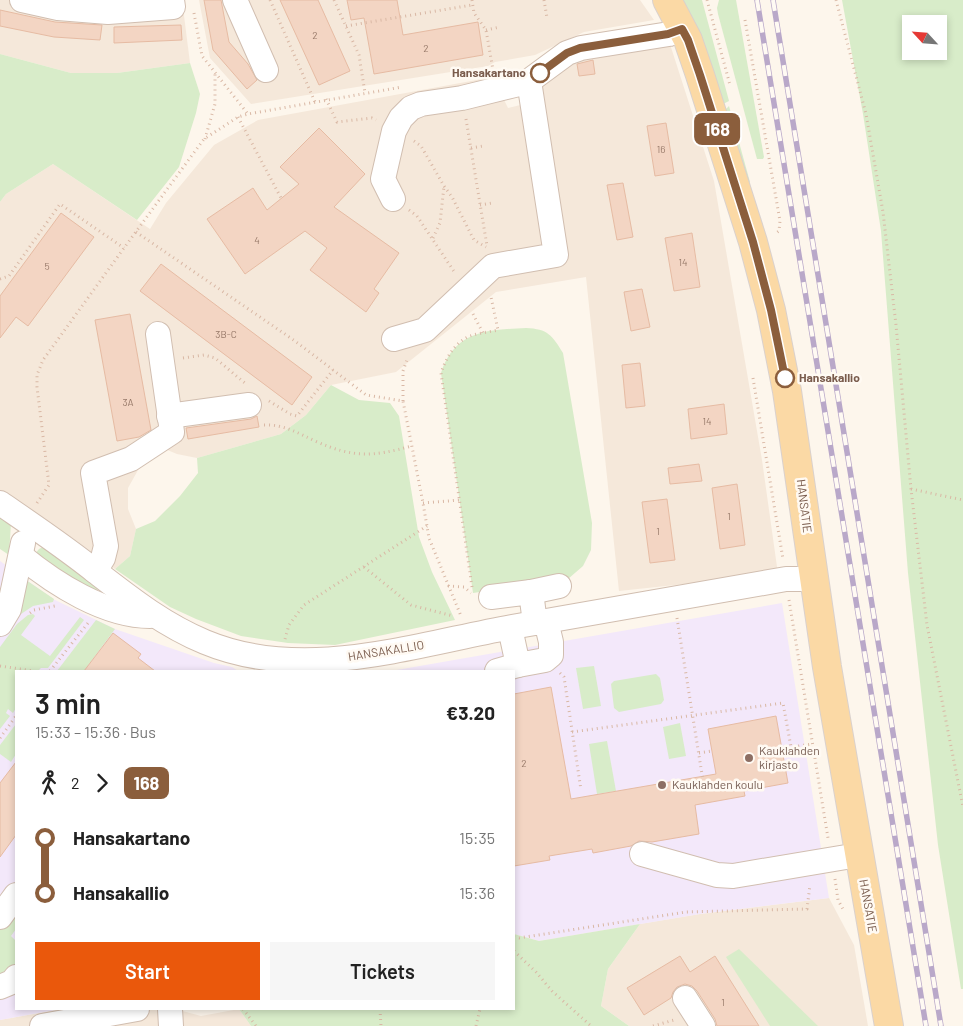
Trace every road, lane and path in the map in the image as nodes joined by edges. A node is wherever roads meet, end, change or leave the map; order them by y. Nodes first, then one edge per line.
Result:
1 (22, 0) edge
2 (172, 0) edge
3 (235, 0) edge
4 (270, 0) edge
5 (334, 0) edge
6 (472, 0) edge
7 (544, 0) edge
8 (667, 0) edge
9 (836, 0) edge
10 (472, 5) junction
11 (193, 9) dead end
12 (547, 18) dead end
13 (745, 20) dead end
14 (346, 26) junction
15 (500, 27) dead end
16 (682, 29) junction
17 (486, 30) junction
18 (266, 70) dead end
19 (215, 71) junction
20 (494, 72) junction
21 (485, 74) dead end
22 (524, 82) junction
23 (403, 87) dead end
24 (365, 93) junction
25 (462, 98) junction
26 (326, 99) junction
27 (315, 102) junction
28 (248, 114) junction
29 (238, 117) junction
30 (394, 131) junction
31 (204, 139) junction
32 (483, 146) dead end
33 (471, 148) junction
34 (444, 186) junction
35 (281, 198) dead end
36 (392, 199) joint
37 (492, 203) dead end
38 (480, 205) junction
39 (136, 232) junction
40 (771, 237) dead end
41 (432, 239) junction
42 (124, 248) junction
43 (488, 248) junction
44 (492, 250) dead end
45 (481, 254) dead end
46 (0, 279) edge
47 (474, 284) junction
48 (158, 334) dead end
49 (404, 336) joint
50 (403, 401) junction
51 (249, 405) dead end
52 (169, 416) junction
53 (264, 425) dead end
54 (412, 446) junction
55 (911, 489) junction
56 (460, 500) junction
57 (963, 500) edge
58 (0, 503) edge
59 (423, 503) junction
60 (32, 514) junction
61 (427, 526) junction
62 (21, 556) junction
63 (364, 567) junction
64 (96, 571) junction
65 (813, 579) junction
66 (559, 586) dead end
67 (531, 592) junction
68 (481, 595) joint
69 (96, 602) junction
70 (676, 615) dead end
71 (154, 616) junction
72 (541, 622) junction
73 (0, 624) edge
74 (510, 628) junction
75 (274, 659) edge
76 (545, 660) junction
77 (379, 662) edge
78 (0, 666) edge
79 (507, 668) edge
80 (27, 670) edge
81 (51, 670) edge
82 (693, 715) junction
83 (15, 718) edge
84 (572, 732) junction
85 (0, 738) edge
86 (813, 744) dead end
87 (712, 751) dead end
88 (699, 753) junction
89 (581, 790) dead end
90 (705, 793) dead end
91 (963, 808) edge
92 (642, 854) dead end
93 (858, 855) junction
94 (15, 896) edge
95 (807, 909) dead end
96 (0, 917) edge
97 (515, 937) edge
98 (515, 952) edge
99 (15, 978) edge
100 (0, 987) edge
101 (682, 1009) joint
102 (131, 1010) edge
103 (170, 1010) edge
104 (244, 1010) edge
105 (380, 1010) edge
106 (480, 1010) edge
107 (42, 1026) edge
108 (171, 1026) edge
109 (256, 1026) edge
110 (381, 1026) edge
111 (476, 1026) edge
112 (592, 1026) edge
113 (653, 1026) edge
114 (703, 1026) edge
115 (889, 1026) edge

1 - 2 street
3 - 18 street
4 - 27 path
5 - 14 path
6 - 10 path
7 - 12 path
8 - 16 main road, HANSATIE
9 - 55 path
10 - 14 path
10 - 17 path
11 - 19 path
13 - 40 path
14 - 24 path
15 - 17 path
16 - 22 street
16 - 65 main road, HANSATIE
17 - 20 path
19 - 28 path
19 - 31 path
20 - 21 path
20 - 22 path
22 - 25 street
22 - 47 street
23 - 24 path
24 - 26 path
25 - 30 street
25 - 33 path
26 - 27 path
26 - 30 path
27 - 28 path
28 - 29 path
29 - 31 path
29 - 35 path
30 - 34 path
30 - 36 street
31 - 39 path
32 - 33 path
33 - 38 path
34 - 41 path
34 - 43 path
36 - 41 path
37 - 38 path
38 - 43 path
39 - 42 path
39 - 50 path
41 - 47 path
42 - 46 path
42 - 60 path
43 - 44 path
43 - 45 path
47 - 49 street
47 - 56 path
48 - 52 street
49 - 50 path
50 - 54 path
51 - 52 street
52 - 64 street
53 - 54 path
54 - 59 path
55 - 57 path
55 - 91 path
56 - 59 path
56 - 68 path
58 - 60 street, HANSAKALLIO
59 - 61 path
60 - 62 street
60 - 64 street, HANSAKALLIO
61 - 63 path
61 - 63 path
62 - 69 street
62 - 73 street
63 - 75 path
64 - 71 street, HANSAKALLIO
65 - 72 street, HANSAKALLIO
65 - 93 main road, HANSATIE
66 - 67 street
67 - 68 street
67 - 72 street
69 - 71 street
69 - 81 path
70 - 82 path
71 - 75 street, HANSAKALLIO
72 - 74 street, HANSAKALLIO
72 - 76 street
74 - 77 street, HANSAKALLIO
74 - 79 street
75 - 77 street, HANSAKALLIO
76 - 79 street
76 - 84 path
78 - 80 path
82 - 84 path
82 - 86 path
82 - 88 path
83 - 85 path
84 - 89 path
87 - 88 path
88 - 90 path
92 - 93 street
93 - 115 main road, HANSATIE
94 - 96 street
95 - 97 path
98 - 112 path
99 - 100 street
101 - 113 path
101 - 114 street
102 - 107 street
103 - 108 street
104 - 109 path
105 - 110 path
106 - 111 path

